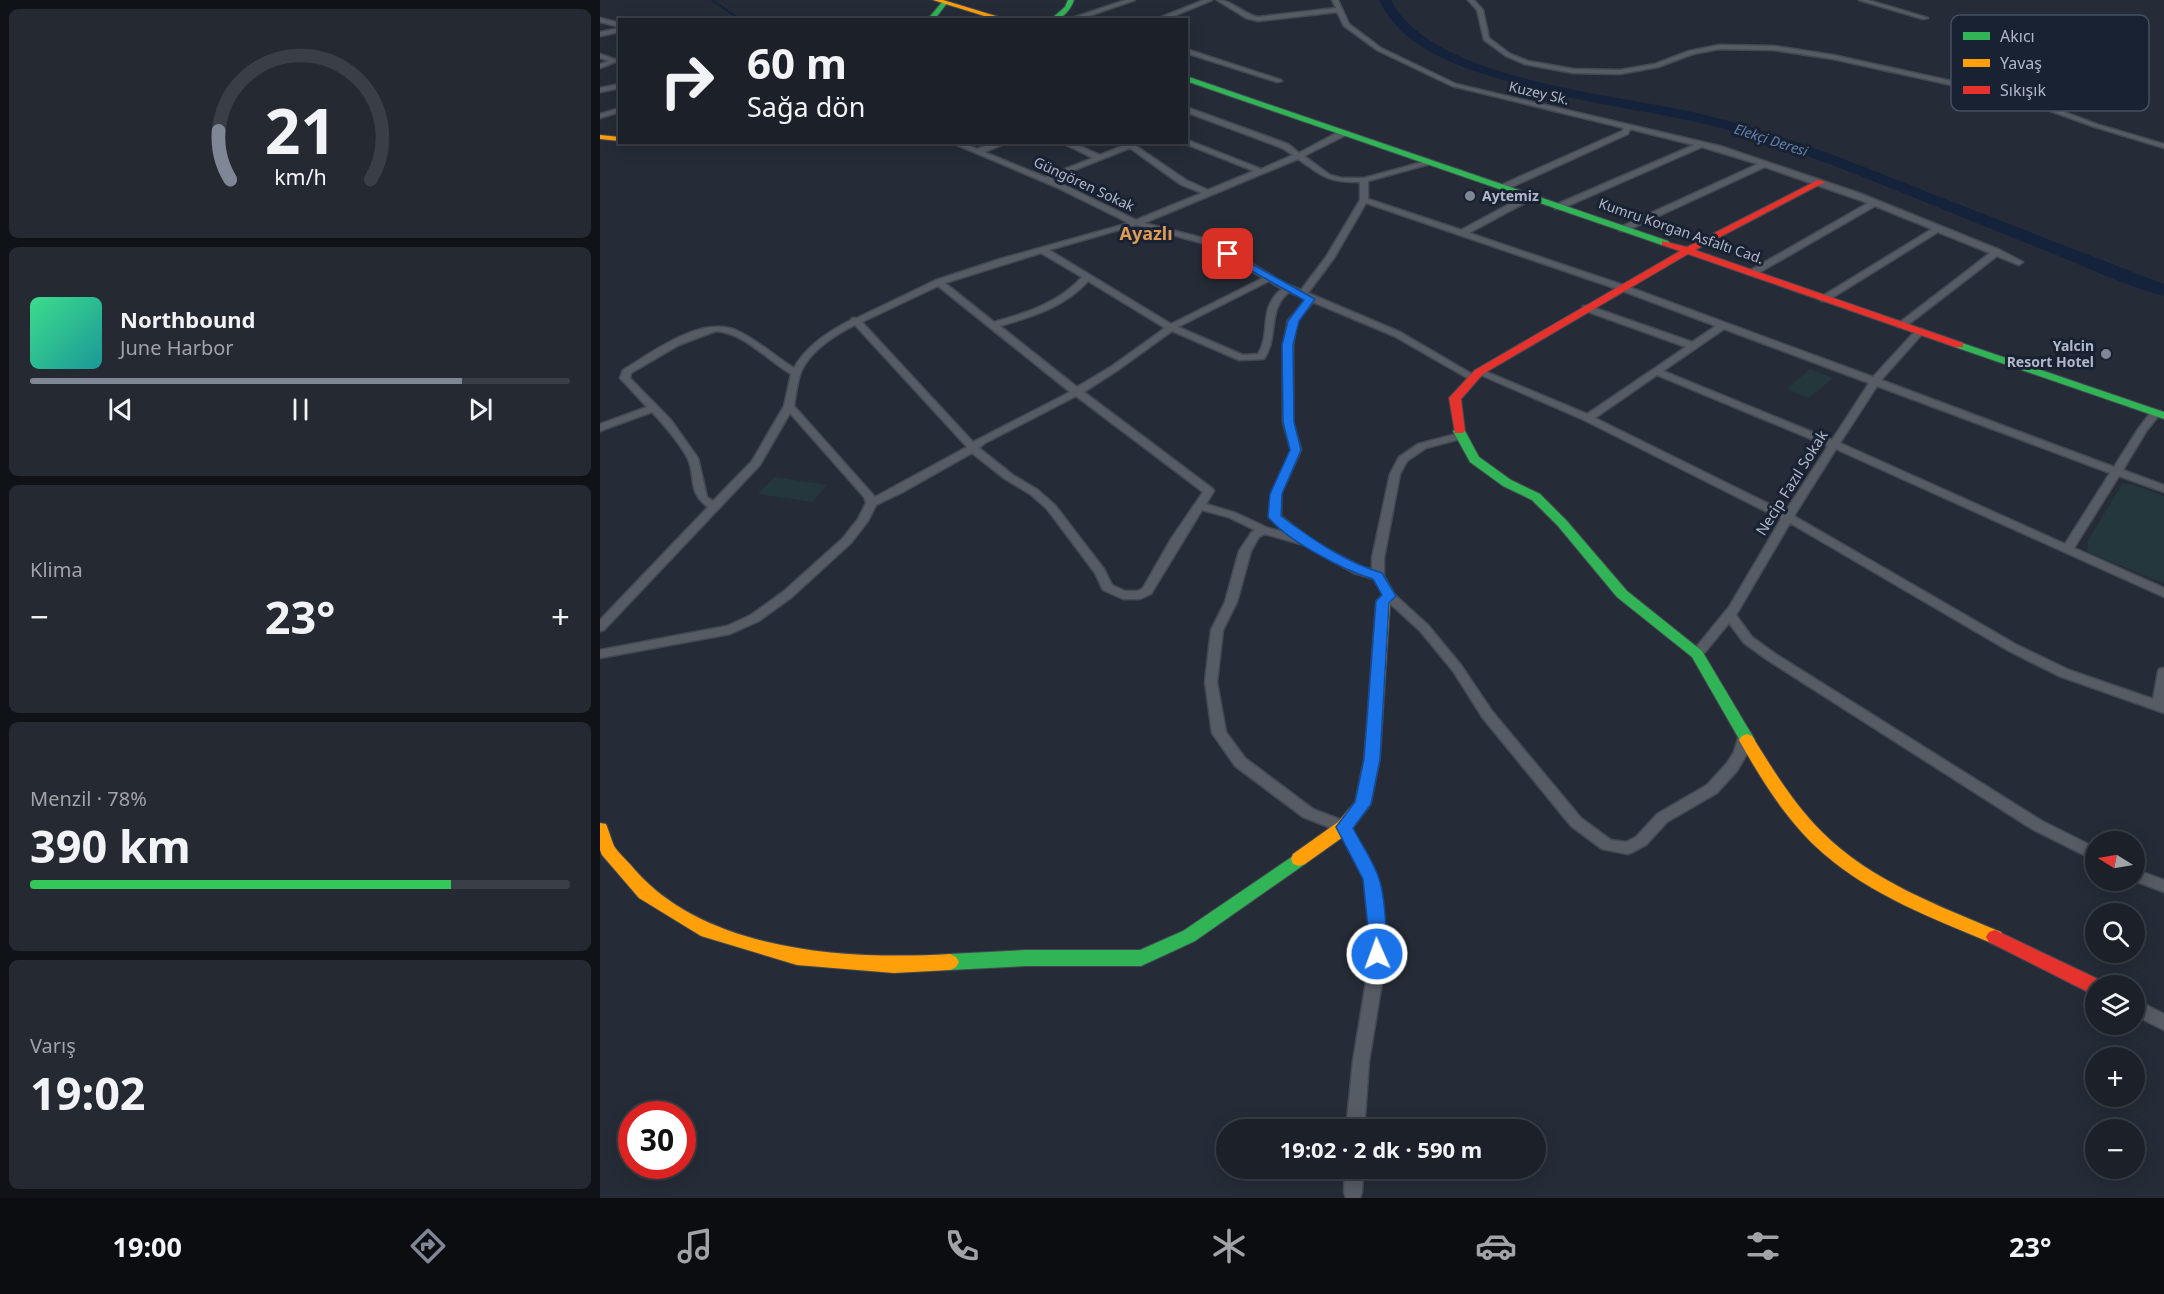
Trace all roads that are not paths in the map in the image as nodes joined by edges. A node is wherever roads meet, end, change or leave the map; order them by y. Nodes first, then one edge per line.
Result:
1 (1071, 0) edge
2 (1079, 0) edge
3 (1132, 0) edge
4 (1209, 0) edge
5 (1220, 0) edge
6 (1335, 0) edge
7 (1471, 0) edge
8 (1862, 0) edge
9 (945, 1) edge
10 (1337, 10) junction
11 (1066, 17) edge
12 (932, 18) edge
13 (1000, 18) edge
14 (1013, 18) edge
15 (1162, 18) edge
16 (1925, 18) dead end
17 (600, 20) edge
18 (618, 24) edge
19 (618, 30) edge
20 (600, 34) edge
21 (1188, 52) edge
22 (600, 56) edge
23 (600, 66) edge
24 (1188, 79) edge
25 (618, 81) edge
26 (1279, 81) dead end
27 (1951, 83) edge
28 (600, 84) edge
29 (618, 86) edge
30 (600, 90) edge
31 (1188, 110) edge
32 (618, 111) edge
33 (2057, 111) edge
34 (1202, 115) junction
35 (600, 116) edge
36 (1190, 120) dead end
37 (1629, 126) junction
38 (1343, 133) junction
39 (600, 137) edge
40 (618, 139) edge
41 (958, 144) edge
42 (1000, 144) edge
43 (1068, 144) edge
44 (1132, 144) edge
45 (1188, 144) edge
46 (1702, 144) junction
47 (2164, 146) edge
48 (976, 152) junction
49 (1298, 156) junction
50 (1100, 158) junction
51 (1427, 162) junction
52 (1765, 164) junction
53 (1260, 171) junction
54 (1046, 179) junction
55 (1364, 180) junction
56 (1821, 182) junction
57 (1502, 188) junction
58 (1208, 193) junction
59 (1529, 197) junction
60 (1364, 200) junction
61 (1874, 203) junction
62 (1558, 207) junction
63 (1136, 223) junction
64 (1939, 228) junction
65 (1623, 229) junction
66 (1464, 232) junction
67 (1044, 251) junction
68 (1687, 251) junction
69 (1996, 252) junction
70 (2019, 262) dead end
71 (1752, 273) junction
72 (1087, 277) junction
73 (1269, 278) junction
74 (939, 282) junction
75 (1288, 288) junction
76 (1623, 288) junction
77 (1306, 297) junction
78 (1824, 299) junction
79 (1586, 308) junction
80 (855, 320) junction
81 (992, 325) junction
82 (1902, 325) junction
83 (1722, 326) junction
84 (1170, 327) junction
85 (1920, 331) junction
86 (1693, 346) junction
87 (796, 372) junction
88 (1657, 372) junction
89 (1475, 375) junction
90 (1874, 382) junction
91 (1077, 392) junction
92 (789, 406) junction
93 (653, 408) junction
94 (2160, 414) edge
95 (1588, 418) junction
96 (600, 428) edge
97 (1460, 435) junction
98 (1833, 444) junction
99 (973, 448) junction
100 (2117, 471) junction
101 (2164, 489) edge
102 (871, 503) junction
103 (1199, 506) junction
104 (714, 507) junction
105 (1787, 518) junction
106 (1264, 530) junction
107 (1308, 542) junction
108 (2068, 548) junction
109 (1378, 576) junction
110 (2164, 592) edge
111 (1389, 596) junction
112 (1729, 615) junction
113 (600, 627) edge
114 (600, 654) edge
115 (1696, 654) junction
116 (2164, 672) edge
117 (2161, 706) edge
118 (1745, 735) junction
119 (1344, 827) junction
120 (600, 829) edge
121 (2085, 849) edge
122 (2145, 879) edge
123 (2164, 886) edge
124 (2085, 981) edge
125 (2145, 1012) edge
126 (2164, 1023) edge
127 (1356, 1119) edge
128 (1354, 1179) edge
129 (1353, 1192) dead end

1 - 11 street
2 - 11 street
3 - 11 street
4 - 15 street
5 - 10 street
6 - 10 street, Kuzey Sk.
7 - 27 street
8 - 16 street
9 - 12 street
9 - 13 street
9 - 14 street
10 - 37 street, Kuzey Sk.
17 - 18 street
19 - 20 street
21 - 26 street
22 - 23 street
24 - 38 street, Kumru Korgan Asfaltı Cad.
25 - 28 street
29 - 30 street
31 - 34 street
32 - 35 street
33 - 47 street
34 - 36 street
34 - 49 street
37 - 46 street, Kuzey Sk.
37 - 57 street
38 - 49 street
38 - 51 street, Kumru Korgan Asfaltı Cad.
39 - 40 street
41 - 48 street, Güngören Sokak
42 - 48 street
43 - 50 street
44 - 50 street
44 - 58 street
45 - 53 street
46 - 52 street, Kuzey Sk.
46 - 62 street
48 - 54 street, Güngören Sokak
49 - 53 street
49 - 55 street
50 - 54 street
51 - 55 street
51 - 57 street, Kumru Korgan Asfaltı Cad.
52 - 56 street, Kuzey Sk.
52 - 65 street
53 - 58 street
54 - 63 street, Güngören Sokak
55 - 60 street
56 - 61 street, Kuzey Sk.
56 - 68 street
57 - 59 street, Kumru Korgan Asfaltı Cad.
58 - 63 street
59 - 62 street, Kumru Korgan Asfaltı Cad.
59 - 66 street
60 - 66 street
60 - 77 street
61 - 64 street, Kuzey Sk.
61 - 71 street
62 - 65 street, Kumru Korgan Asfaltı Cad.
63 - 67 street
63 - 73 street, Güngören Sokak
64 - 69 street, Kuzey Sk.
64 - 78 street
65 - 68 street, Kumru Korgan Asfaltı Cad.
66 - 76 street
67 - 72 street
67 - 74 street
68 - 71 street, Kumru Korgan Asfaltı Cad.
68 - 76 street
69 - 70 street, Kuzey Sk.
69 - 82 street
71 - 78 street, Kumru Korgan Asfaltı Cad.
72 - 81 street
72 - 84 street
73 - 75 street, Güngören Sokak
73 - 84 street
74 - 80 street
74 - 81 street
75 - 77 street, Güngören Sokak
75 - 84 street
76 - 79 street
76 - 83 street
77 - 89 street, Güngören Sokak
77 - 107 street
78 - 82 street, Kumru Korgan Asfaltı Cad.
79 - 86 street
79 - 89 street
80 - 87 street
80 - 99 street
81 - 91 street
82 - 85 street, Kumru Korgan Asfaltı Cad.
83 - 86 street
83 - 90 street
84 - 91 street
85 - 90 street, Necip Fazıl Sokak
85 - 94 street, Kumru Korgan Asfaltı Cad.
86 - 88 street
87 - 92 street
87 - 93 street
88 - 95 street
88 - 98 street
89 - 95 street, Güngören Sokak
89 - 97 street
90 - 98 street, Necip Fazıl Sokak
90 - 100 street
91 - 99 street
91 - 103 street
92 - 102 street
92 - 104 street
93 - 96 street
93 - 104 street
94 - 100 street
95 - 105 street, Güngören Sokak
97 - 109 street
97 - 115 street
98 - 105 street, Necip Fazıl Sokak
98 - 108 street
99 - 102 street
99 - 103 street
100 - 101 street
100 - 108 street
102 - 114 street
103 - 106 street
104 - 113 street
105 - 112 street, Necip Fazıl Sokak
105 - 117 street, Güngören Sokak
106 - 107 street
106 - 119 street
107 - 109 street
108 - 110 street
109 - 111 street
111 - 118 street
111 - 119 street
112 - 115 street, Necip Fazıl Sokak
112 - 121 street
115 - 118 street
116 - 117 street
118 - 124 street
119 - 120 street
119 - 127 street
122 - 123 street
125 - 126 street
128 - 129 street

